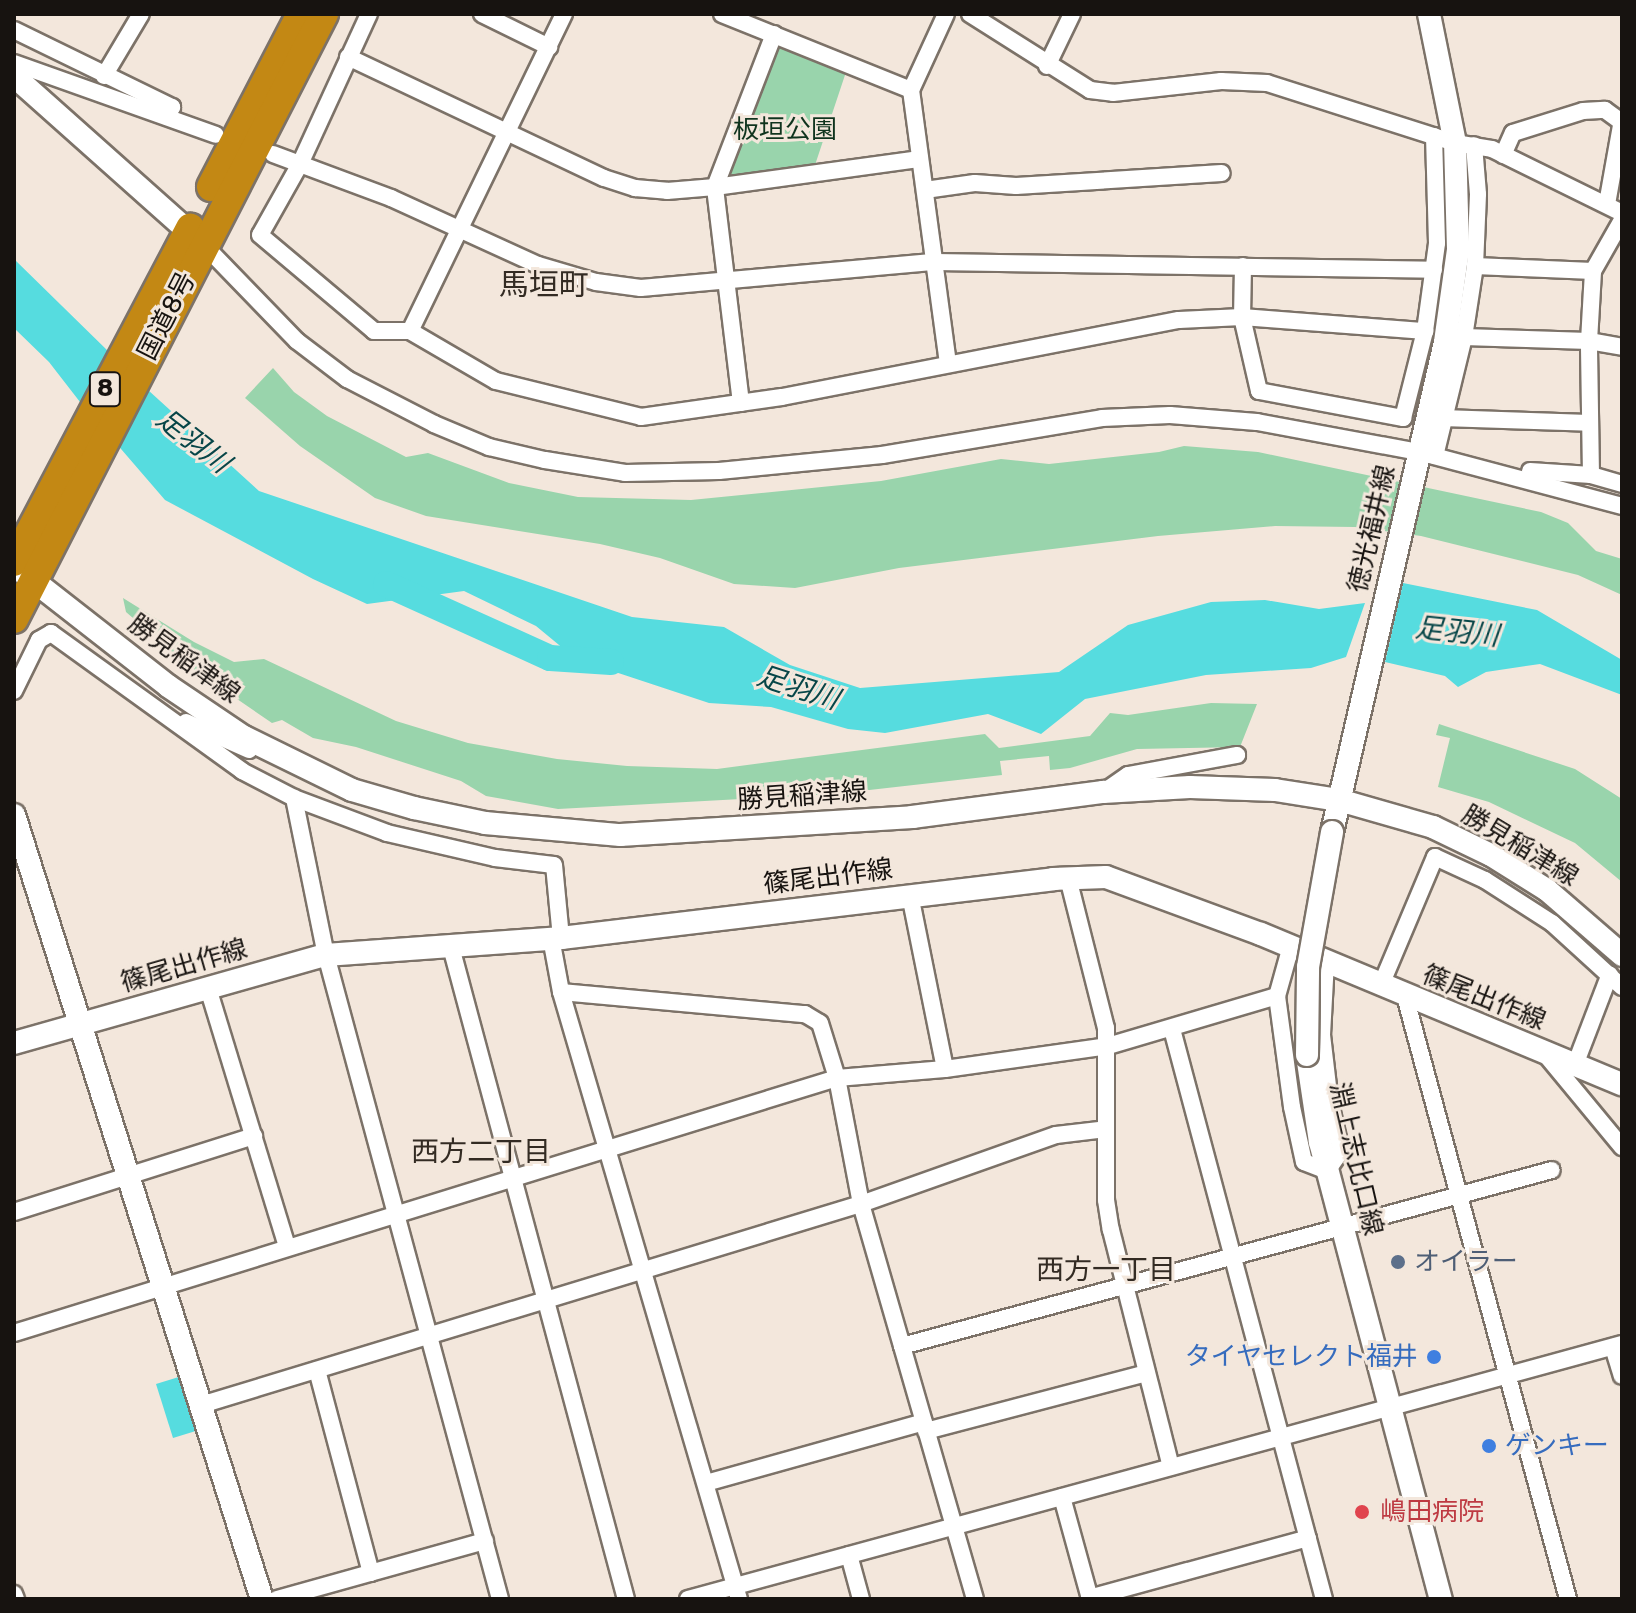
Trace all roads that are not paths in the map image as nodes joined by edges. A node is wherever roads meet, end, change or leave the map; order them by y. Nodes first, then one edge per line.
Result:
1 (15, 14) edge
2 (141, 14) edge
3 (301, 14) edge
4 (324, 14) edge
5 (369, 14) edge
6 (482, 14) edge
7 (564, 14) edge
8 (722, 14) edge
9 (946, 14) edge
10 (970, 14) edge
11 (1072, 14) edge
12 (1429, 14) edge
13 (14, 22) edge
14 (14, 30) edge
15 (774, 34) junction
16 (549, 47) junction
17 (348, 57) junction
18 (14, 63) edge
19 (1047, 66) junction
20 (14, 76) edge
21 (104, 76) junction
22 (911, 90) junction
23 (167, 117) junction
24 (1621, 120) edge
25 (508, 133) junction
26 (216, 135) dead end
27 (1454, 141) junction
28 (273, 154) dead end
29 (1503, 155) junction
30 (920, 159) junction
31 (300, 164) junction
32 (1222, 173) dead end
33 (715, 187) junction
34 (925, 190) junction
35 (1607, 204) junction
36 (1622, 213) edge
37 (1622, 220) edge
38 (461, 229) junction
39 (196, 238) junction
40 (935, 262) junction
41 (1243, 266) junction
42 (1475, 266) junction
43 (1434, 270) junction
44 (1593, 271) junction
45 (727, 281) junction
46 (1242, 317) junction
47 (410, 331) junction
48 (1425, 331) junction
49 (1464, 337) junction
50 (1589, 341) junction
51 (1622, 347) edge
52 (948, 362) junction
53 (741, 403) junction
54 (1442, 418) junction
55 (1589, 423) junction
56 (1423, 450) junction
57 (1512, 475) junction
58 (1591, 475) junction
59 (1622, 484) edge
60 (1622, 506) edge
61 (25, 563) edge
62 (14, 619) edge
63 (14, 691) edge
64 (169, 718) junction
65 (1237, 755) dead end
66 (288, 759) junction
67 (1103, 792) junction
68 (1341, 794) junction
69 (294, 798) junction
70 (14, 815) edge
71 (1068, 878) junction
72 (910, 895) junction
73 (556, 938) junction
74 (1291, 946) junction
75 (451, 947) junction
76 (326, 955) junction
77 (1622, 955) edge
78 (1326, 961) junction
79 (1610, 974) junction
80 (1381, 985) junction
81 (1622, 987) edge
82 (208, 988) junction
83 (561, 992) junction
84 (1277, 996) junction
85 (1405, 996) junction
86 (80, 1024) junction
87 (1172, 1029) junction
88 (14, 1043) edge
89 (1108, 1046) junction
90 (1544, 1053) junction
91 (1307, 1055) joint
92 (1575, 1065) junction
93 (945, 1069) junction
94 (837, 1078) junction
95 (1622, 1084) edge
96 (1106, 1129) junction
97 (254, 1136) junction
98 (1622, 1147) edge
99 (609, 1148) junction
100 (1552, 1170) dead end
101 (1327, 1171) junction
102 (128, 1176) junction
103 (513, 1177) junction
104 (1457, 1197) junction
105 (861, 1204) junction
106 (14, 1212) edge
107 (396, 1213) junction
108 (1341, 1227) junction
109 (287, 1246) junction
110 (1233, 1257) junction
111 (644, 1270) junction
112 (163, 1284) junction
113 (1126, 1286) junction
114 (546, 1300) junction
115 (14, 1333) edge
116 (429, 1336) junction
117 (1618, 1345) edge
118 (902, 1346) junction
119 (317, 1370) junction
120 (1147, 1373) junction
121 (1507, 1375) junction
122 (1622, 1376) edge
123 (201, 1405) junction
124 (1390, 1407) junction
125 (925, 1426) junction
126 (1281, 1437) junction
127 (1171, 1467) junction
128 (706, 1483) junction
129 (1062, 1497) junction
130 (954, 1526) junction
131 (1308, 1538) junction
132 (485, 1541) junction
133 (849, 1555) junction
134 (371, 1573) junction
135 (737, 1593) edge
136 (262, 1599) edge
137 (277, 1599) edge
138 (500, 1599) edge
139 (626, 1599) edge
140 (688, 1599) edge
141 (861, 1599) edge
142 (975, 1599) edge
143 (1090, 1599) edge
144 (1324, 1599) edge
145 (1441, 1599) edge
146 (1568, 1599) edge

1 - 13 street
2 - 21 street
3 - 39 highway, 国道8号 / 8
4 - 39 highway, 国道8号 / 8
5 - 17 street
6 - 16 street
7 - 16 street
8 - 15 street
9 - 22 street
10 - 19 street
11 - 19 street
12 - 27 main road, 徳光福井線
14 - 21 street
15 - 22 street
15 - 33 street
16 - 25 street
17 - 25 street
17 - 31 street
18 - 23 street
19 - 27 street
20 - 39 main road
21 - 23 street
22 - 30 street
23 - 26 street
24 - 29 street
24 - 35 street
25 - 33 street
25 - 38 street
27 - 29 street
27 - 42 street
27 - 43 street
27 - 56 main road, 徳光福井線
28 - 31 street
29 - 35 street
30 - 33 street
30 - 34 street
31 - 38 street
31 - 47 street
32 - 34 street
33 - 45 street
34 - 40 street
35 - 36 street
37 - 44 street
38 - 45 street
38 - 47 street
39 - 56 street
39 - 61 highway, 国道8号 / 8
40 - 41 street
40 - 45 street
40 - 52 street
41 - 43 street
41 - 46 street
42 - 44 street
42 - 49 street
43 - 48 street
44 - 50 street
45 - 53 street
46 - 48 street
46 - 48 street
46 - 52 street
47 - 53 street
49 - 50 street
49 - 54 street
50 - 51 street
50 - 55 street
52 - 53 street
54 - 55 street
54 - 56 street
55 - 58 street
56 - 57 street
56 - 68 main road, 徳光福井線
57 - 58 street
57 - 60 street
58 - 59 street
61 - 62 highway, 国道8号
61 - 66 main road, 勝見稲津線
63 - 64 street
64 - 66 street
64 - 69 street
65 - 67 street
66 - 67 main road, 勝見稲津線
67 - 68 main road, 勝見稲津線
68 - 77 main road, 勝見稲津線
68 - 91 main road, 徳光福井線, bridge
69 - 73 street
69 - 76 street
70 - 86 main road
71 - 72 main road, 篠尾出作線
71 - 74 main road, 篠尾出作線
71 - 89 street
72 - 73 main road, 篠尾出作線
72 - 93 street
73 - 75 main road, 篠尾出作線
73 - 83 street
74 - 78 main road, 篠尾出作線
74 - 84 street
75 - 76 main road, 篠尾出作線
75 - 103 street
76 - 82 main road, 篠尾出作線
76 - 107 street
78 - 80 main road, 篠尾出作線
78 - 101 street
79 - 80 street
79 - 81 street
79 - 92 street
80 - 85 main road, 篠尾出作線
82 - 86 main road, 篠尾出作線
82 - 97 street
83 - 94 street
83 - 99 street
84 - 87 street
84 - 101 street
85 - 90 main road, 篠尾出作線
85 - 104 street
86 - 88 main road, 篠尾出作線
86 - 102 main road
87 - 89 street
87 - 110 street
89 - 93 street
89 - 96 street
90 - 92 main road, 篠尾出作線
90 - 98 street
91 - 101 main road, 淵上志比口線
92 - 95 main road, 篠尾出作線
93 - 94 street
94 - 99 street
94 - 105 street
96 - 105 street
96 - 113 street
97 - 102 street
97 - 109 street
99 - 103 street
99 - 111 street
100 - 104 street
101 - 108 main road, 淵上志比口線
102 - 106 street
102 - 112 main road
103 - 107 street
103 - 114 street
104 - 108 street
104 - 121 street
105 - 111 street
105 - 118 street
107 - 109 street
107 - 116 street
108 - 110 street
108 - 124 main road, 淵上志比口線
109 - 112 street
110 - 113 street
110 - 126 street
111 - 114 street
111 - 128 street
112 - 115 street
112 - 123 main road
113 - 118 street
113 - 120 street
114 - 116 street
114 - 139 street
116 - 119 street
116 - 132 street
117 - 121 street
117 - 122 street
118 - 125 street
119 - 123 street
119 - 134 street
120 - 125 street
120 - 127 street
121 - 124 street
121 - 146 street
123 - 136 main road
124 - 126 street
124 - 145 main road, 淵上志比口線
125 - 128 street
125 - 130 street
126 - 127 street
126 - 131 street
127 - 129 street
128 - 135 street
129 - 130 street
129 - 143 street
130 - 133 street
130 - 142 street
131 - 143 street
131 - 144 street
132 - 134 street
132 - 138 street
133 - 135 street
133 - 141 street
134 - 137 street
135 - 140 street

